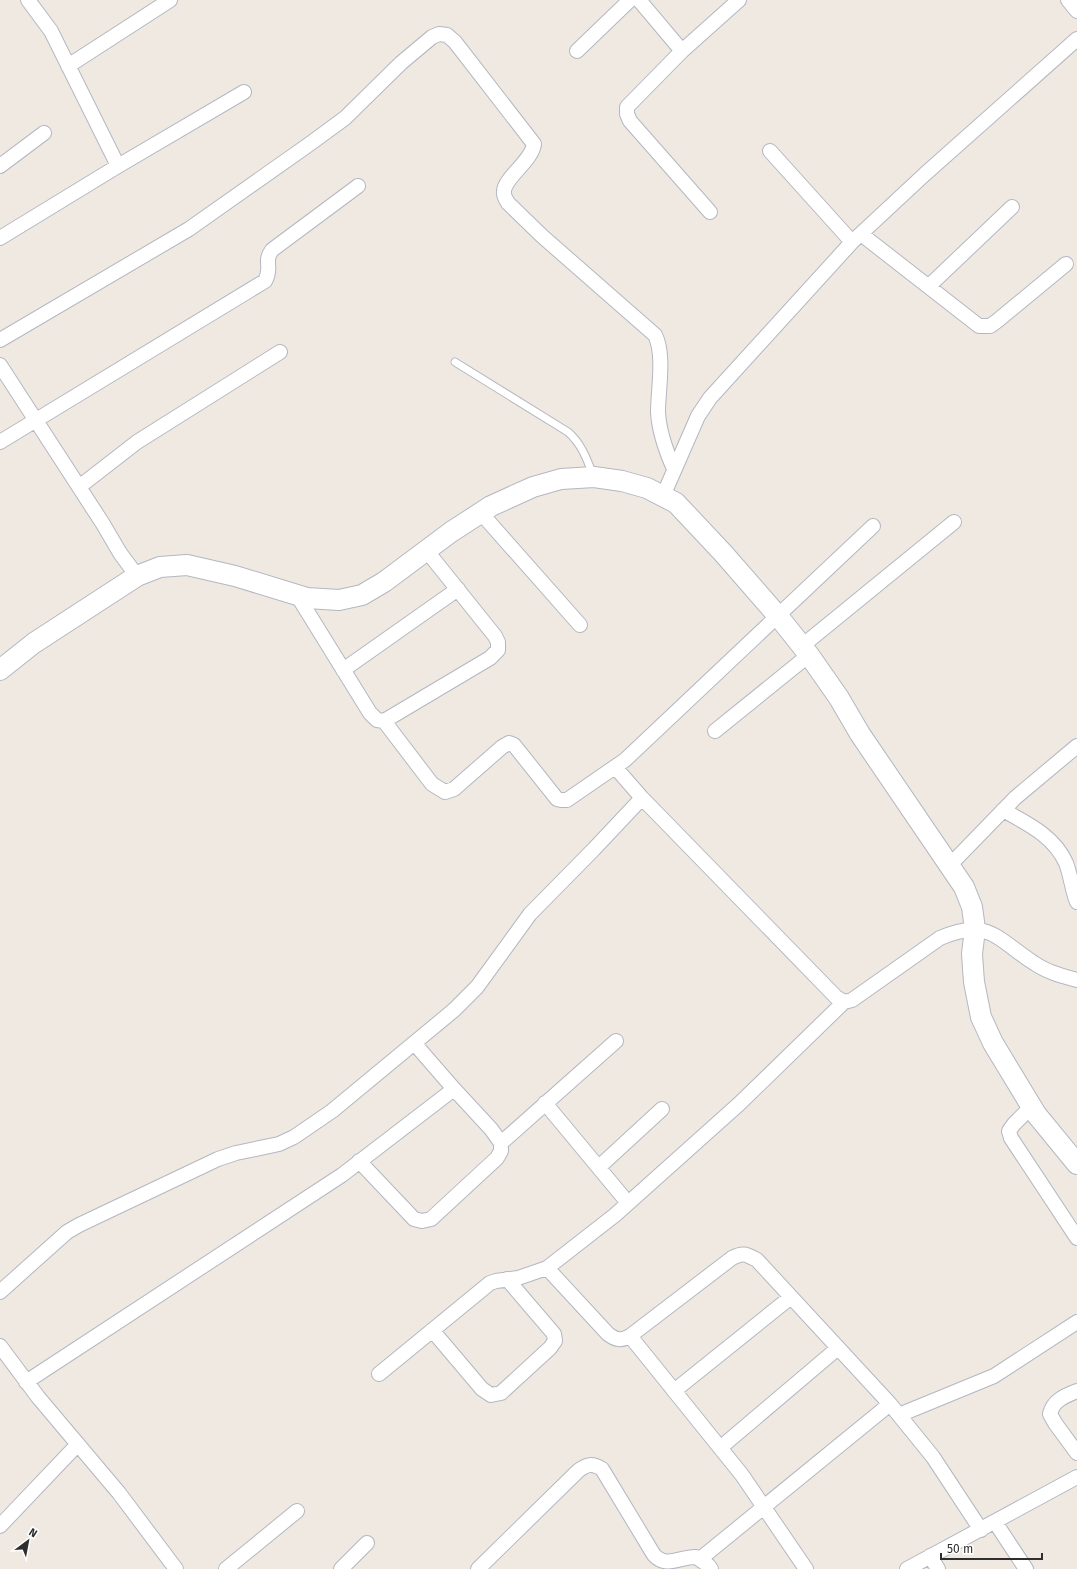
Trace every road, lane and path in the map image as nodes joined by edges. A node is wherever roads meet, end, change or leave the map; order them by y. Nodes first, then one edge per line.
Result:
1 (28, 0) edge
2 (170, 0) edge
3 (630, 0) edge
4 (639, 0) edge
5 (739, 0) edge
6 (1068, 0) edge
7 (1077, 11) edge
8 (1077, 39) edge
9 (577, 51) dead end
10 (682, 51) junction
11 (68, 66) junction
12 (244, 92) dead end
13 (44, 133) dead end
14 (770, 151) dead end
15 (0, 166) edge
16 (118, 166) junction
17 (358, 186) dead end
18 (1012, 207) dead end
19 (710, 212) dead end
20 (0, 238) edge
21 (857, 238) junction
22 (1066, 264) dead end
23 (929, 286) junction
24 (0, 340) edge
25 (280, 352) dead end
26 (455, 362) dead end
27 (0, 365) edge
28 (36, 420) junction
29 (0, 442) edge
30 (672, 463) junction
31 (594, 477) junction
32 (79, 487) junction
33 (663, 496) junction
34 (481, 513) junction
35 (954, 522) dead end
36 (873, 526) dead end
37 (426, 550) junction
38 (132, 571) junction
39 (458, 589) junction
40 (297, 595) junction
41 (778, 616) junction
42 (580, 625) dead end
43 (805, 650) junction
44 (0, 670) edge
45 (343, 670) junction
46 (384, 721) junction
47 (714, 731) dead end
48 (1075, 752) edge
49 (615, 767) junction
50 (642, 798) junction
51 (1003, 810) junction
52 (950, 865) junction
53 (1077, 902) edge
54 (975, 929) junction
55 (1077, 980) edge
56 (844, 1002) junction
57 (616, 1042) dead end
58 (414, 1043) junction
59 (454, 1089) junction
60 (545, 1103) junction
61 (1031, 1107) junction
62 (662, 1109) dead end
63 (501, 1143) junction
64 (359, 1161) junction
65 (1077, 1164) edge
66 (599, 1167) junction
67 (628, 1203) junction
68 (1077, 1238) edge
69 (547, 1268) junction
70 (507, 1279) junction
71 (0, 1292) edge
72 (791, 1297) junction
73 (1077, 1322) edge
74 (432, 1330) junction
75 (630, 1336) junction
76 (0, 1346) edge
77 (838, 1348) junction
78 (379, 1374) dead end
79 (26, 1382) junction
80 (674, 1391) junction
81 (1077, 1391) edge
82 (894, 1410) junction
83 (78, 1444) junction
84 (720, 1448) junction
85 (1077, 1453) edge
86 (1077, 1478) edge
87 (764, 1507) junction
88 (297, 1511) dead end
89 (995, 1522) junction
90 (0, 1526) edge
91 (981, 1530) junction
92 (367, 1543) dead end
93 (930, 1556) junction
94 (700, 1559) junction
95 (176, 1569) edge
96 (226, 1569) edge
97 (341, 1569) edge
98 (478, 1569) edge
99 (711, 1569) edge
100 (806, 1569) edge
101 (907, 1569) edge
102 (938, 1569) edge
103 (1026, 1569) edge

1 - 11 street
2 - 11 street
3 - 9 street
4 - 10 street
5 - 10 street
6 - 7 street
8 - 21 street
10 - 19 street
11 - 16 street
12 - 16 street
13 - 15 street
14 - 21 street
16 - 20 street
17 - 28 street
18 - 23 street
21 - 23 street
21 - 30 street
22 - 23 street
24 - 30 street
25 - 32 street
26 - 31 lane
27 - 28 street
28 - 29 street
28 - 32 street
30 - 33 street
31 - 33 street
31 - 34 street
32 - 38 street
33 - 41 street
34 - 37 street
34 - 42 street
35 - 43 street
36 - 41 street
37 - 39 street
37 - 40 street
38 - 40 street
38 - 44 street
39 - 45 street
39 - 46 street
40 - 45 street
41 - 43 street
41 - 49 street
43 - 47 street
43 - 52 street
45 - 46 street
46 - 49 street
48 - 51 street
49 - 50 street
50 - 56 street
50 - 58 street
51 - 52 street
51 - 53 street
52 - 54 street
54 - 55 street
54 - 56 street
54 - 61 street
56 - 67 street
57 - 60 street
58 - 59 street
58 - 71 street
59 - 63 street
59 - 64 street
60 - 63 street
60 - 66 street
61 - 65 street
61 - 68 street
62 - 66 street
63 - 64 street
64 - 79 street
66 - 67 street
67 - 69 street
69 - 70 street
69 - 75 street
70 - 74 street
70 - 74 street
72 - 75 street
72 - 77 street
72 - 80 street
73 - 82 street
74 - 78 street
75 - 80 street
76 - 79 street
77 - 82 street
77 - 84 street
79 - 83 street
80 - 84 street
81 - 85 street
82 - 87 street
82 - 91 street
83 - 90 street
83 - 95 street
84 - 87 street
86 - 89 street
87 - 94 street
87 - 100 street
88 - 96 street
89 - 91 street
89 - 103 street
91 - 93 street
92 - 97 street
93 - 101 street
93 - 102 street
94 - 98 street
94 - 99 street

